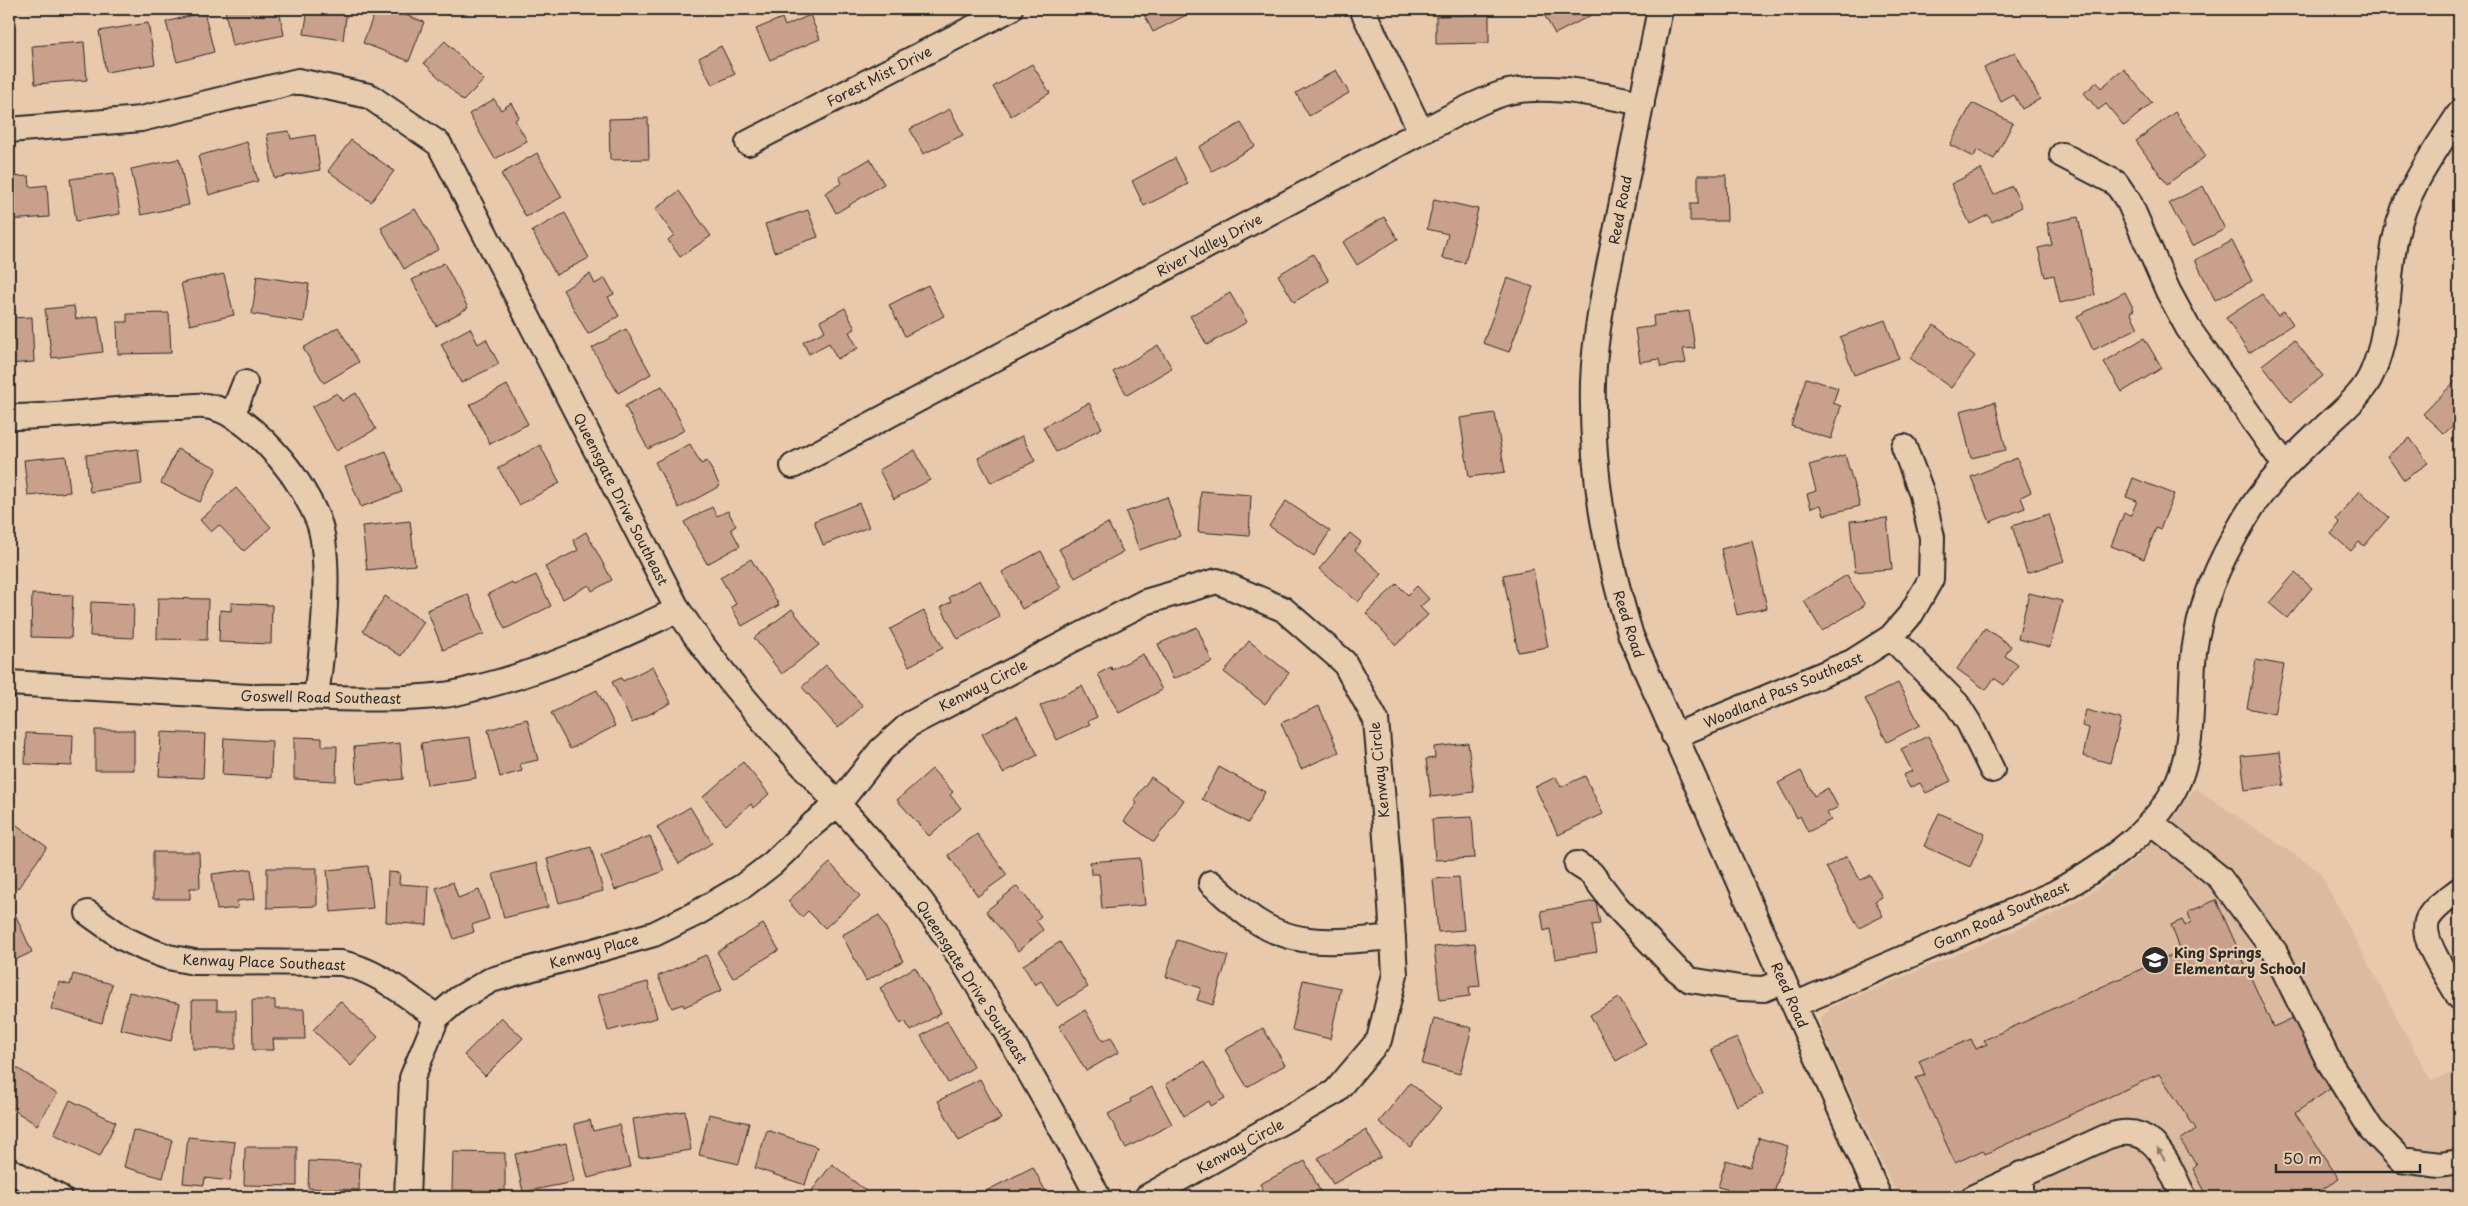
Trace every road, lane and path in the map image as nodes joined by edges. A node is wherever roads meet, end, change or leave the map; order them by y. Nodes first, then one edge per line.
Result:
1 (1010, 9) edge
2 (1362, 9) edge
3 (1660, 9) edge
4 (1642, 103) junction
5 (2459, 114) edge
6 (9, 130) edge
7 (1421, 132) junction
8 (748, 143) dead end
9 (2062, 155) dead end
10 (245, 383) dead end
11 (232, 416) junction
12 (9, 417) edge
13 (1904, 447) dead end
14 (2285, 465) junction
15 (793, 466) dead end
16 (678, 610) junction
17 (1891, 636) junction
18 (9, 683) edge
19 (316, 696) junction
20 (1674, 736) junction
21 (881, 750) joint
22 (1992, 770) dead end
23 (839, 803) junction
24 (2151, 822) junction
25 (1577, 864) dead end
26 (1211, 883) dead end
27 (2459, 890) edge
28 (88, 913) dead end
29 (1393, 936) junction
30 (1784, 981) junction
31 (2459, 997) edge
32 (1794, 1005) junction
33 (437, 1017) junction
34 (2459, 1162) edge
35 (9, 1170) edge
36 (2021, 1174) junction
37 (58, 1197) edge
38 (407, 1197) edge
39 (1098, 1197) edge
40 (1147, 1197) edge
41 (1878, 1197) edge
42 (1974, 1197) edge
43 (2021, 1197) edge
44 (2184, 1197) edge

1 - 8 street, Forest Mist Drive
2 - 7 street
3 - 4 street, Reed Road
4 - 7 street, River Valley Drive
4 - 20 street, Reed Road
5 - 14 street, Gann Road Southeast
6 - 16 street, Queensgate Drive Southeast
7 - 15 street, River Valley Drive
9 - 14 street
10 - 11 street
11 - 12 street
11 - 19 street
13 - 17 street, Woodland Pass Southeast
14 - 24 street, Gann Road Southeast
16 - 19 street, Goswell Road Southeast
16 - 23 street, Queensgate Drive Southeast
17 - 20 street, Woodland Pass Southeast
17 - 22 street
18 - 19 street, Goswell Road Southeast
20 - 30 street, Reed Road
21 - 23 street, Kenway Place
21 - 29 street, Kenway Circle
23 - 33 street, Kenway Place
23 - 39 street, Queensgate Drive Southeast
24 - 32 street, Gann Road Southeast
24 - 34 street
25 - 30 street
26 - 29 street
27 - 31 street
28 - 33 street, Kenway Place Southeast
29 - 40 street, Kenway Circle
30 - 32 street, Reed Road
32 - 41 street, Reed Road
33 - 38 street, Kenway Place
35 - 37 street
36 - 42 street
36 - 43 street
44 -> 36 street

